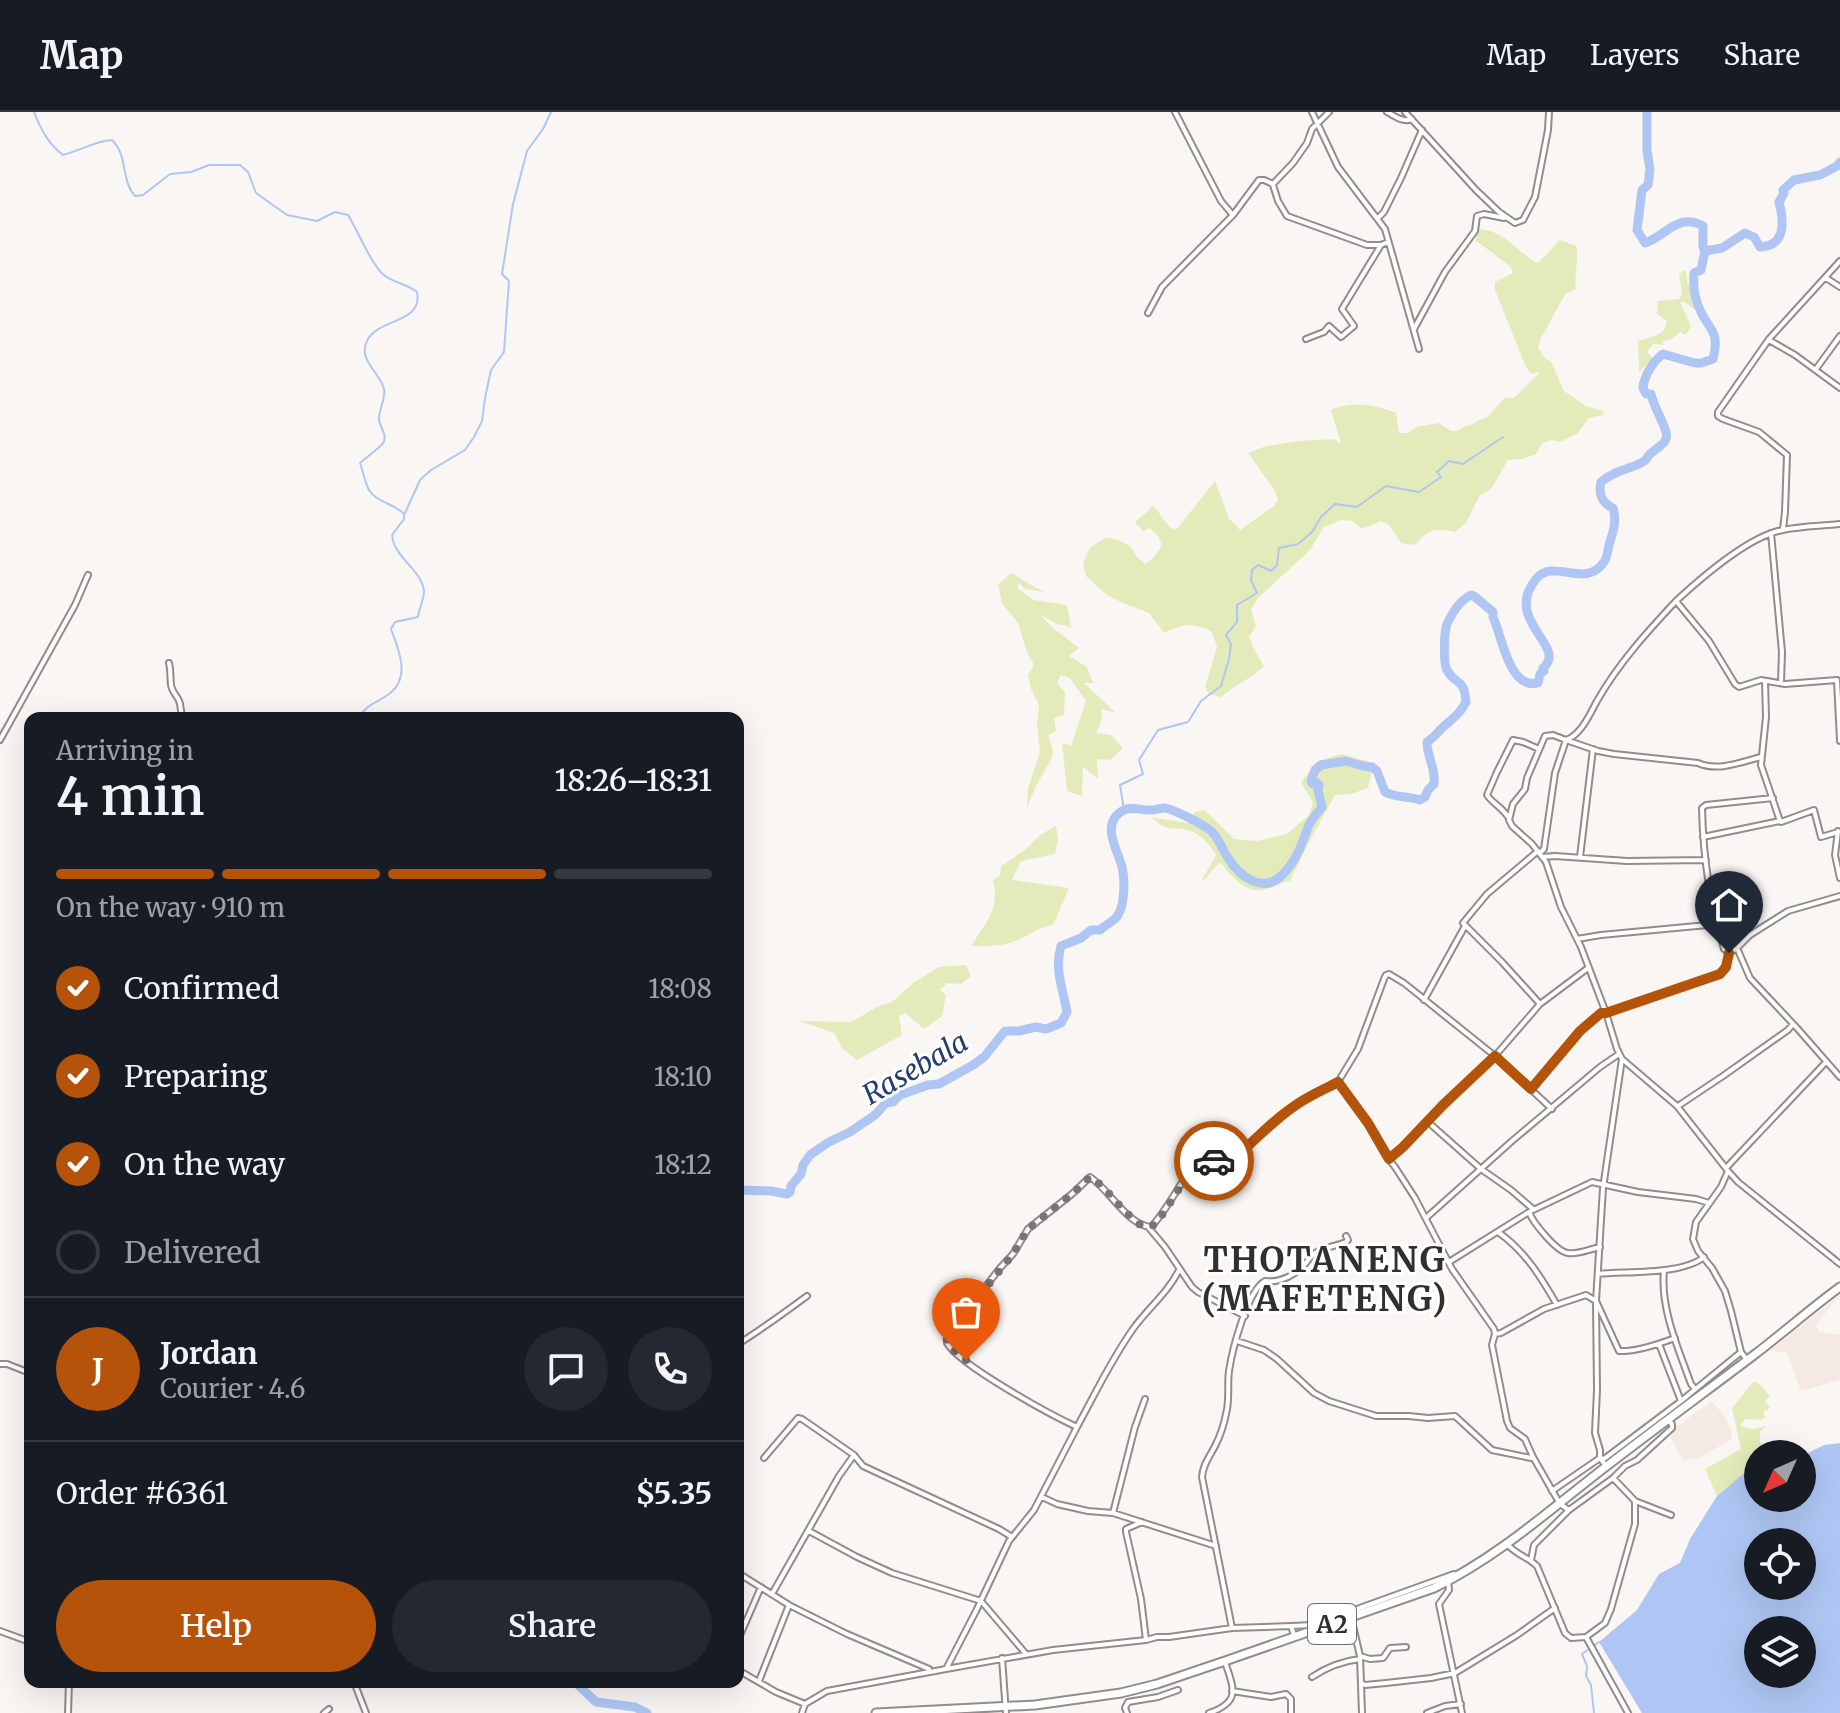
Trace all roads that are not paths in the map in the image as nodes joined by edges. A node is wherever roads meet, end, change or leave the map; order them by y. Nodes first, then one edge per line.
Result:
1 (1175, 112) edge
2 (1312, 112) edge
3 (1329, 112) edge
4 (1387, 112) edge
5 (1405, 112) edge
6 (1549, 112) edge
7 (1412, 119) junction
8 (1317, 124) junction
9 (1422, 130) junction
10 (1273, 184) junction
11 (1233, 215) junction
12 (1378, 218) junction
13 (1506, 218) junction
14 (1388, 242) junction
15 (1381, 245) junction
16 (1840, 261) edge
17 (1826, 278) junction
18 (1840, 287) edge
19 (1148, 313) dead end
20 (1413, 330) junction
21 (1840, 336) edge
22 (1306, 339) dead end
23 (1769, 339) junction
24 (1419, 349) dead end
25 (1816, 369) junction
26 (1840, 388) edge
27 (1840, 524) edge
28 (1782, 530) junction
29 (1771, 533) junction
30 (88, 575) dead end
31 (1676, 601) junction
32 (169, 663) dead end
33 (1765, 680) junction
34 (1781, 683) junction
35 (180, 712) edge
36 (0, 740) edge
37 (1566, 740) junction
38 (1840, 741) edge
39 (1539, 749) junction
40 (1593, 749) junction
41 (1761, 757) junction
42 (1773, 798) junction
43 (1509, 820) junction
44 (1780, 821) junction
45 (1839, 831) edge
46 (1703, 837) junction
47 (1540, 854) junction
48 (1837, 855) edge
49 (1580, 857) junction
50 (1706, 860) junction
51 (1840, 878) edge
52 (1840, 896) edge
53 (1718, 924) junction
54 (1465, 926) junction
55 (1577, 939) junction
56 (1737, 948) junction
57 (1729, 953) junction
58 (1589, 967) junction
59 (1423, 1000) junction
60 (1540, 1004) junction
61 (1606, 1013) junction
62 (1793, 1024) junction
63 (1495, 1056) junction
64 (1621, 1056) junction
65 (1826, 1062) junction
66 (1839, 1075) edge
67 (1338, 1082) junction
68 (1531, 1089) junction
69 (1677, 1106) junction
70 (1552, 1109) junction
71 (1428, 1122) junction
72 (1389, 1159) junction
73 (1481, 1169) junction
74 (1727, 1170) junction
75 (1604, 1185) junction
76 (1709, 1203) junction
77 (1531, 1211) junction
78 (1426, 1218) junction
79 (1149, 1227) junction
80 (1498, 1232) junction
81 (1346, 1236) dead end
82 (1600, 1247) junction
83 (1704, 1257) junction
84 (1449, 1262) junction
85 (1840, 1264) edge
86 (1179, 1270) junction
87 (1664, 1270) junction
88 (1598, 1274) junction
89 (1840, 1287) edge
90 (807, 1296) dead end
91 (1596, 1301) junction
92 (1557, 1305) junction
93 (1245, 1316) junction
94 (1495, 1334) junction
95 (1675, 1338) junction
96 (744, 1340) edge
97 (1237, 1341) junction
98 (1659, 1344) junction
99 (1741, 1352) junction
100 (1747, 1360) junction
101 (0, 1364) edge
102 (24, 1371) edge
103 (1695, 1389) junction
104 (1145, 1399) dead end
105 (1681, 1401) junction
106 (1668, 1420) junction
107 (1077, 1427) junction
108 (854, 1455) junction
109 (1533, 1457) junction
110 (764, 1458) dead end
111 (1600, 1458) junction
112 (1606, 1466) junction
113 (1613, 1478) junction
114 (1552, 1491) junction
115 (1041, 1497) junction
116 (1635, 1501) junction
117 (1560, 1504) junction
118 (1569, 1510) junction
119 (1113, 1513) junction
120 (1671, 1515) dead end
121 (1142, 1522) junction
122 (809, 1531) junction
123 (1012, 1537) junction
124 (1506, 1542) junction
125 (1216, 1546) junction
126 (1531, 1560) junction
127 (1460, 1575) junction
128 (744, 1577) edge
129 (1448, 1581) junction
130 (761, 1587) junction
131 (772, 1594) junction
132 (981, 1601) junction
133 (789, 1605) junction
134 (1555, 1608) junction
135 (1351, 1617) junction
136 (744, 1625) edge
137 (1291, 1626) junction
138 (1232, 1628) junction
139 (0, 1631) edge
140 (1586, 1637) junction
141 (1295, 1638) junction
142 (24, 1640) edge
143 (1146, 1640) junction
144 (1406, 1647) dead end
145 (1026, 1654) junction
146 (1002, 1658) junction
147 (1360, 1658) junction
148 (1225, 1661) junction
149 (946, 1669) junction
150 (931, 1670) junction
151 (744, 1673) edge
152 (1455, 1673) junction
153 (1312, 1677) dead end
154 (759, 1681) junction
155 (1361, 1683) junction
156 (69, 1688) edge
157 (356, 1688) edge
158 (1178, 1690) dead end
159 (1232, 1691) junction
160 (805, 1704) junction
161 (1461, 1704) junction
162 (1005, 1710) edge
163 (68, 1713) edge
164 (366, 1713) edge
165 (802, 1713) edge
166 (876, 1713) edge
167 (1127, 1713) edge
168 (1209, 1713) edge
169 (1291, 1713) edge
170 (1362, 1713) edge
171 (1427, 1713) edge
172 (1462, 1713) edge
173 (1628, 1713) edge

1 - 11 street
2 - 8 street
3 - 8 street
4 - 7 street
5 - 7 street
6 - 13 street
7 - 9 street
8 - 10 street
8 - 12 street
9 - 12 street
9 - 13 street
10 - 11 street
10 - 15 street
11 - 19 street
12 - 14 street
13 - 20 street
14 - 15 street
14 - 20 street
15 - 22 street
16 - 17 street
17 - 18 street
17 - 23 street
20 - 24 street
21 - 25 street
23 - 25 street
23 - 28 street
25 - 26 street
27 - 28 street
28 - 29 street
29 - 31 street
29 - 34 street
30 - 36 street
31 - 33 street
31 - 37 street
32 - 35 street
33 - 34 street
33 - 41 street
34 - 38 street
37 - 39 street
37 - 40 street
37 - 47 street
39 - 43 street
39 - 43 street
40 - 41 street
40 - 49 street
41 - 42 street
42 - 44 street
42 - 46 street
43 - 47 street
44 - 45 street
44 - 46 street
45 - 48 street
46 - 50 street
47 - 49 street
47 - 54 street
47 - 55 street
48 - 51 street
49 - 50 street
50 - 53 street
52 - 56 street
53 - 55 street
53 - 57 street
54 - 59 street
54 - 60 street
55 - 58 street
56 - 57 street
56 - 62 street
57 - 61 street
58 - 60 street
58 - 61 street
59 - 63 street
59 - 67 street
60 - 63 street
61 - 64 street
61 - 68 street
62 - 65 street
62 - 69 street
63 - 68 street
63 - 71 street
64 - 69 street
64 - 70 street
64 - 75 street
65 - 66 street
65 - 74 street
67 - 72 street
67 - 79 street
68 - 70 street
69 - 74 street
70 - 73 street
71 - 72 street
71 - 73 street
72 - 78 street
73 - 77 street
73 - 78 street
74 - 76 street
74 - 85 street
75 - 76 street
75 - 77 street
75 - 82 street
76 - 83 street
77 - 80 street
77 - 82 street
78 - 84 street
79 - 86 street
79 - 107 street
80 - 84 street
80 - 92 street
81 - 93 street
82 - 88 street
83 - 87 street
83 - 99 street
84 - 94 street
86 - 93 street
86 - 107 street
87 - 88 street
87 - 95 street
88 - 91 street
89 - 100 main road, A2
90 - 96 street
91 - 92 street
91 - 98 street
91 - 111 street
92 - 94 street
93 - 97 street
94 - 109 street
95 - 98 street
95 - 103 street
97 - 109 street
97 - 125 street
98 - 105 street
99 - 100 street
99 - 103 street
100 - 106 main road, A2
101 - 102 street
103 - 105 street
104 - 119 street
105 - 111 street
106 - 112 main road, A2
106 - 113 street
107 - 115 street
108 - 110 street
108 - 122 street
108 - 123 street
109 - 114 street
111 - 112 street
111 - 114 street
112 - 117 main road, A2
113 - 116 street
113 - 118 street
114 - 117 street
115 - 119 street
115 - 123 street
116 - 120 street
116 - 140 street
117 - 118 street
117 - 124 main road, A2
118 - 126 street
119 - 121 street
121 - 125 street
121 - 143 street
122 - 131 street
122 - 132 street
123 - 132 street
124 - 126 street
124 - 127 main road, A2
125 - 138 street
126 - 134 street
127 - 129 main road, A2
127 - 137 street
128 - 130 street
129 - 135 main road, A2
129 - 152 street
130 - 131 street
130 - 136 street
131 - 133 street
132 - 145 street
132 - 149 street
133 - 150 street
133 - 154 street
134 - 140 street
134 - 152 street
135 - 141 main road, A2
135 - 147 street
137 - 138 street
137 - 141 street
138 - 143 street
139 - 142 street
140 - 173 street
141 - 148 main road, A2
143 - 145 street
144 - 147 street
145 - 146 street
146 - 149 street
146 - 162 street
147 - 153 street
147 - 155 street
148 - 159 street
148 - 162 main road, A2
149 - 150 street
150 - 160 street
151 - 154 street
152 - 155 street
152 - 161 street
154 - 160 street
155 - 170 street
156 - 163 street
157 - 164 street
158 - 167 street
159 - 168 street
159 - 169 street
160 - 165 street
161 - 171 street
161 - 172 street
162 - 166 main road, A2

